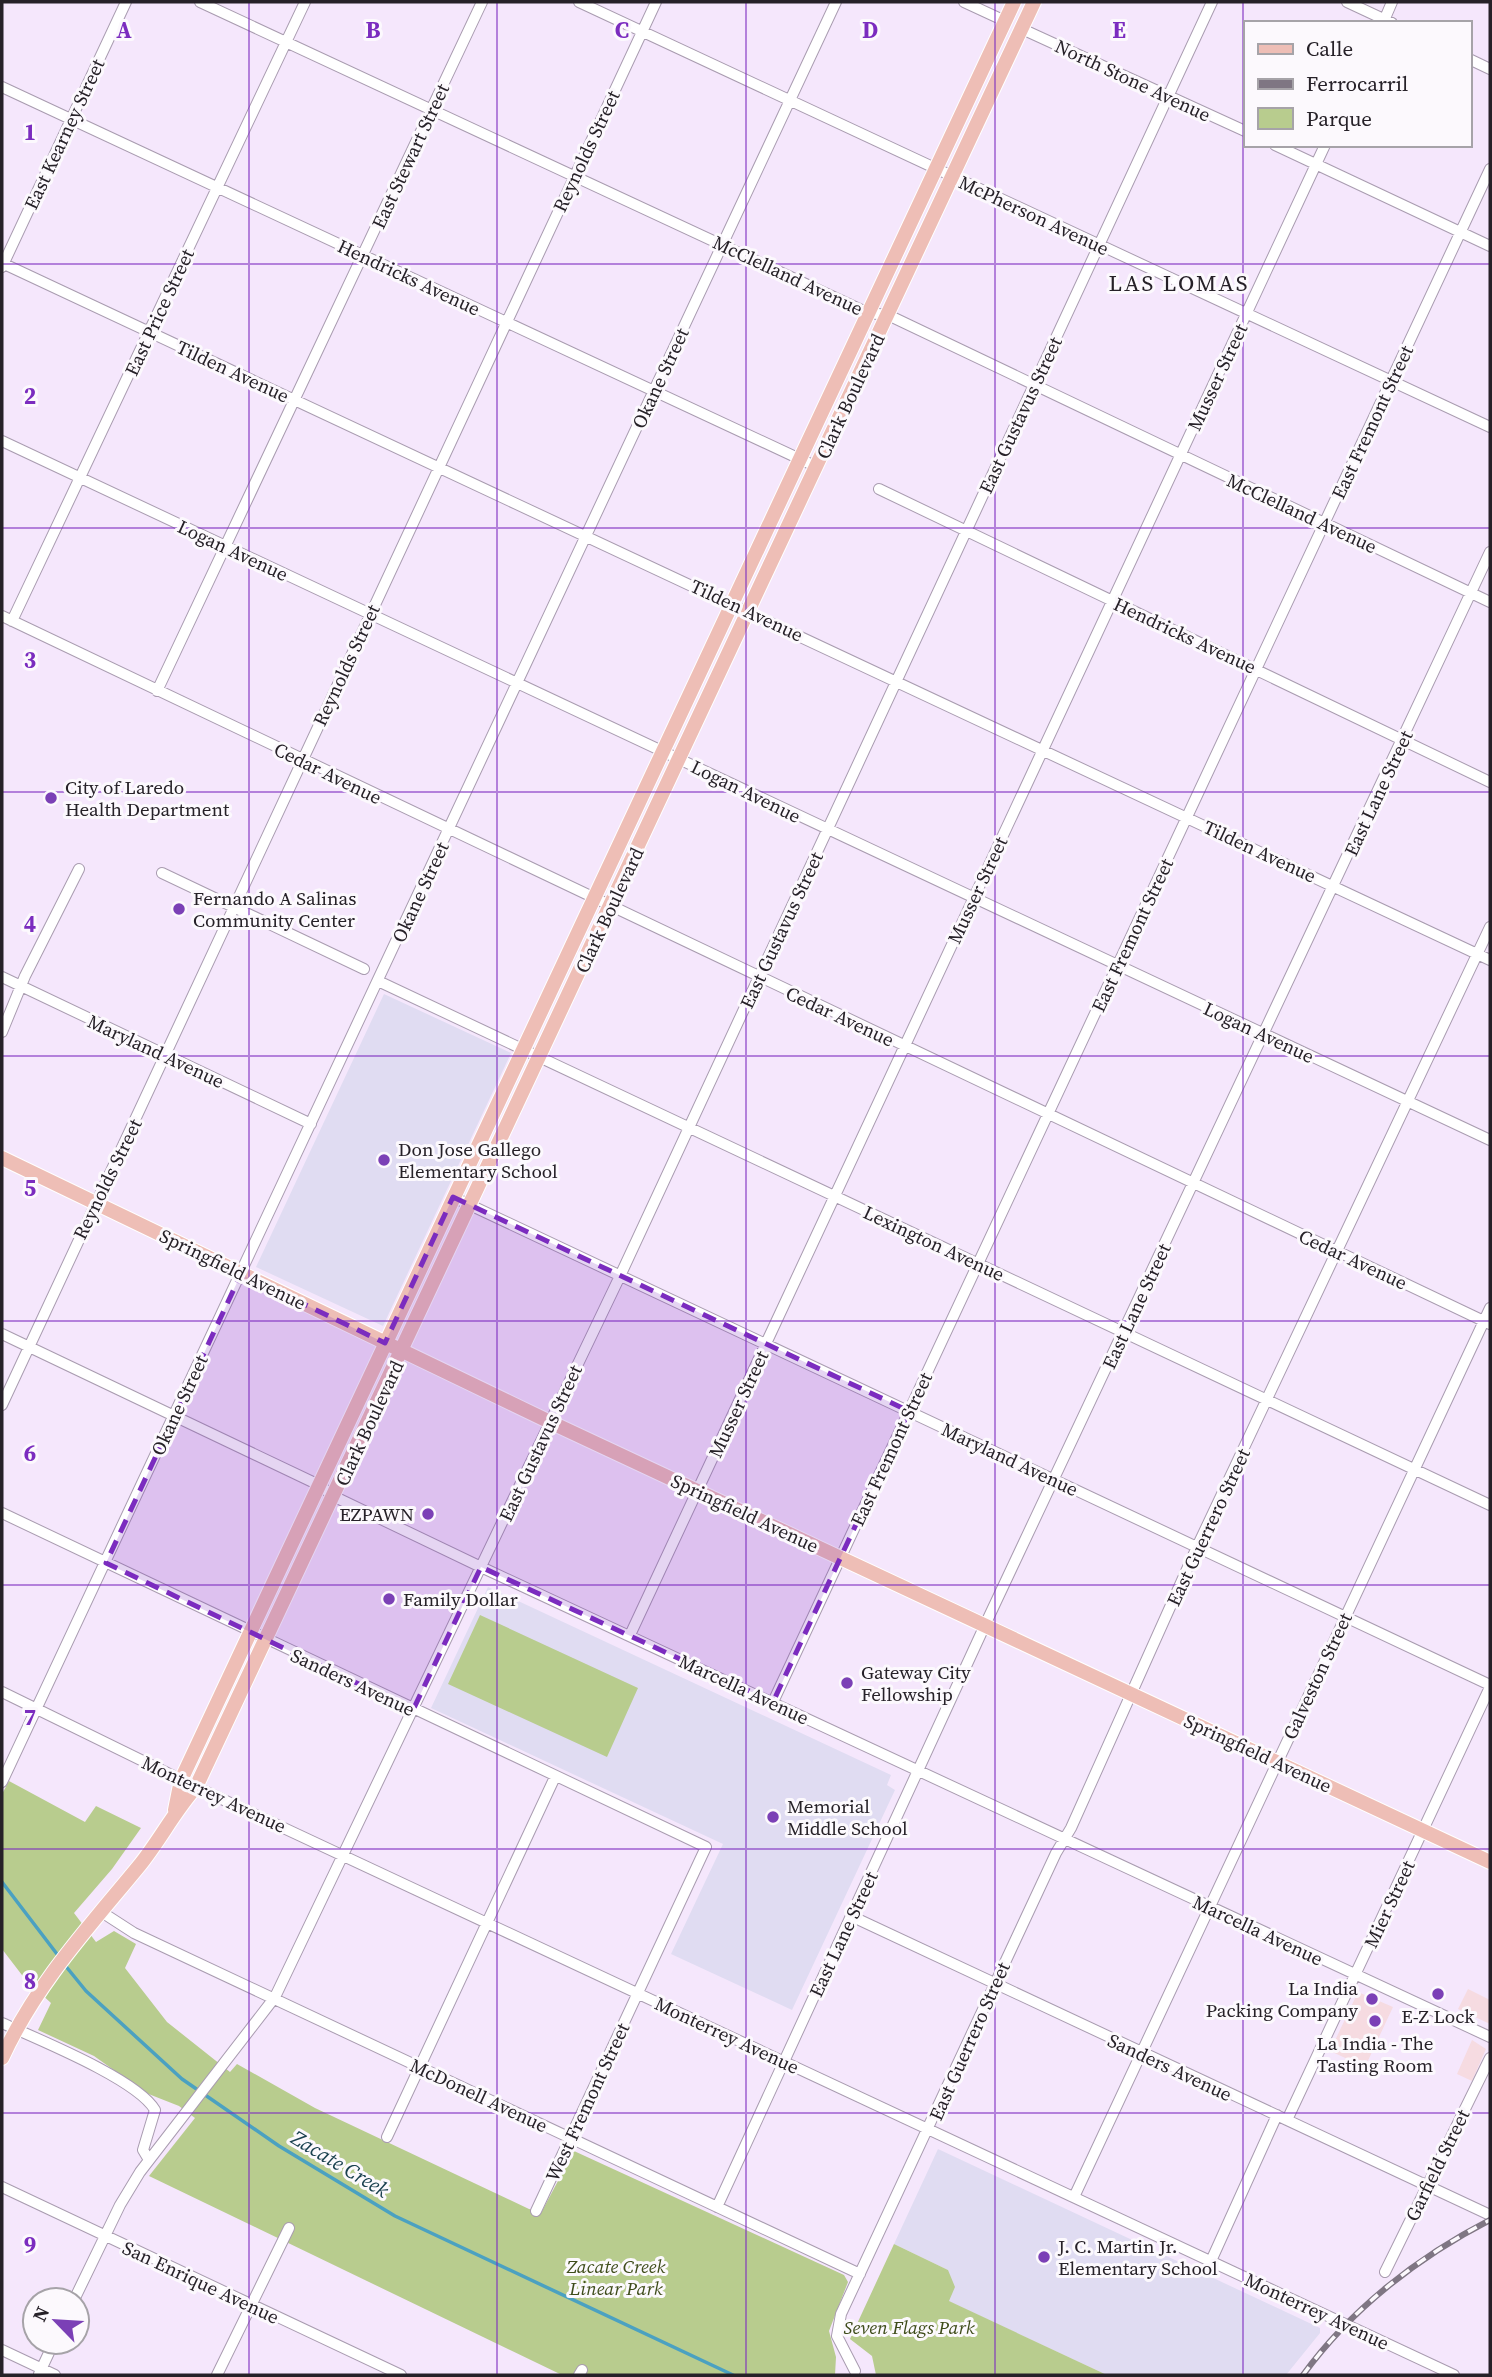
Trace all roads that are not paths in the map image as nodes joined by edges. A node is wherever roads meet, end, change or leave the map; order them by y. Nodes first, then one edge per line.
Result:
1 (126, 2) edge
2 (200, 2) edge
3 (305, 2) edge
4 (482, 2) edge
5 (579, 2) edge
6 (656, 2) edge
7 (836, 2) edge
8 (964, 2) edge
9 (1014, 2) edge
10 (1034, 2) edge
11 (1212, 2) edge
12 (1347, 2) edge
13 (1392, 2) edge
14 (1005, 21) junction
15 (1384, 21) edge
16 (1386, 21) edge
17 (1022, 29) junction
18 (642, 32) junction
19 (286, 42) junction
20 (1471, 60) edge
21 (1490, 69) edge
22 (2, 87) edge
23 (1168, 95) junction
24 (790, 101) junction
25 (431, 110) junction
26 (70, 119) junction
27 (1244, 131) edge
28 (1279, 147) edge
29 (1324, 147) edge
30 (1316, 164) junction
31 (935, 169) junction
32 (1490, 169) edge
33 (574, 176) junction
34 (952, 177) junction
35 (218, 188) junction
36 (1461, 232) junction
37 (722, 245) junction
38 (1098, 245) junction
39 (1490, 246) edge
40 (363, 255) junction
41 (2, 265) edge
42 (868, 313) junction
43 (1246, 314) junction
44 (888, 315) junction
45 (506, 322) junction
46 (150, 332) junction
47 (1391, 381) junction
48 (1034, 385) junction
49 (654, 391) junction
50 (296, 400) junction
51 (1490, 427) edge
52 (2, 442) edge
53 (1181, 455) junction
54 (799, 459) junction
55 (439, 467) junction
56 (817, 467) junction
57 (81, 479) junction
58 (879, 489) dead end
59 (1325, 523) junction
60 (967, 530) junction
61 (586, 535) junction
62 (227, 547) junction
63 (1490, 552) edge
64 (1472, 594) junction
65 (1112, 601) junction
66 (1490, 602) edge
67 (732, 603) junction
68 (749, 611) junction
69 (369, 614) junction
70 (7, 619) edge
71 (1257, 670) junction
72 (896, 680) junction
73 (517, 684) junction
74 (157, 691) junction
75 (1402, 741) junction
76 (1043, 750) junction
77 (662, 751) junction
78 (680, 759) junction
79 (301, 760) junction
80 (1490, 782) edge
81 (1187, 818) junction
82 (827, 829) junction
83 (449, 830) junction
84 (79, 869) dead end
85 (162, 873) dead end
86 (1335, 886) junction
87 (974, 898) junction
88 (593, 899) junction
89 (234, 906) junction
90 (611, 907) junction
91 (1490, 927) edge
92 (1478, 954) junction
93 (1490, 960) edge
94 (1118, 965) junction
95 (364, 969) dead end
96 (2, 977) edge
97 (759, 977) junction
98 (378, 981) junction
99 (21, 987) junction
100 (2, 1032) edge
101 (1265, 1035) junction
102 (904, 1047) junction
103 (523, 1048) junction
104 (166, 1056) junction
105 (541, 1056) junction
106 (1409, 1102) junction
107 (1048, 1115) junction
108 (311, 1124) junction
109 (690, 1127) junction
110 (1490, 1140) edge
111 (2, 1158) edge
112 (1194, 1184) junction
113 (835, 1196) junction
114 (453, 1197) junction
115 (95, 1203) junction
116 (471, 1205) junction
117 (1339, 1252) junction
118 (978, 1264) junction
119 (241, 1273) junction
120 (620, 1276) junction
121 (1490, 1308) edge
122 (1487, 1323) edge
123 (1124, 1333) junction
124 (2, 1334) edge
125 (385, 1343) junction
126 (766, 1344) junction
127 (29, 1347) junction
128 (402, 1352) junction
129 (1268, 1401) junction
130 (2, 1405) edge
131 (909, 1411) junction
132 (174, 1416) junction
133 (551, 1422) junction
134 (1414, 1469) junction
135 (1054, 1479) junction
136 (319, 1485) junction
137 (697, 1491) junction
138 (335, 1497) junction
139 (1490, 1505) edge
140 (2, 1513) edge
141 (1197, 1547) junction
142 (841, 1558) junction
143 (106, 1563) junction
144 (481, 1567) junction
145 (1345, 1616) junction
146 (985, 1626) junction
147 (250, 1633) junction
148 (630, 1635) junction
149 (265, 1640) junction
150 (1490, 1686) edge
151 (2, 1692) edge
152 (1132, 1694) junction
153 (773, 1702) junction
154 (37, 1709) junction
155 (413, 1710) junction
156 (1278, 1762) junction
157 (918, 1771) junction
158 (555, 1777) junction
159 (181, 1780) junction
160 (2, 1782) edge
161 (196, 1787) junction
162 (175, 1811) junction
163 (1423, 1831) junction
164 (1063, 1840) junction
165 (345, 1855) junction
166 (1490, 1862) edge
167 (1211, 1908) junction
168 (100, 1911) junction
169 (851, 1916) junction
170 (488, 1922) junction
171 (1356, 1975) junction
172 (996, 1984) junction
173 (638, 1993) junction
174 (275, 1997) junction
175 (8, 2026) edge
176 (1490, 2037) edge
177 (1141, 2054) junction
178 (2, 2058) edge
179 (1490, 2058) edge
180 (785, 2062) junction
181 (420, 2067) junction
182 (1282, 2118) junction
183 (930, 2129) junction
184 (387, 2137) dead end
185 (570, 2138) junction
186 (149, 2160) junction
187 (1427, 2186) junction
188 (2, 2187) edge
189 (1074, 2197) junction
190 (717, 2207) junction
191 (536, 2211) dead end
192 (1490, 2215) edge
193 (289, 2228) dead end
194 (105, 2236) junction
195 (1211, 2261) junction
196 (1385, 2272) dead end
197 (860, 2274) junction
198 (81, 2286) edge
199 (251, 2305) junction
200 (2, 2350) edge
201 (47, 2356) edge
202 (855, 2371) dead end
203 (40, 2372) edge
204 (395, 2374) edge
205 (55, 2375) edge
206 (217, 2375) edge
207 (1454, 2375) edge

1 - 26 street, East Kearney Street
2 - 19 street, McClelland Avenue
3 - 19 street, East Price Street
4 - 25 street, East Stewart Street
5 - 18 street, McPherson Avenue
6 - 18 street, Reynolds Street
7 - 24 street, Okane Street
8 - 14 street
9 - 14 main road, Clark Boulevard
10 - 17 main road, Clark Boulevard
11 - 23 street, East Gustavus Street
12 - 15 street
13 - 16 street
14 - 31 main road, Clark Boulevard
17 - 23 street, North Stone Avenue
17 - 34 main road, Clark Boulevard
18 - 24 street, McPherson Avenue
18 - 33 street, Reynolds Street
19 - 25 street, McClelland Avenue
19 - 35 street, East Price Street
20 - 21 street
22 - 26 street, Hendricks Avenue
23 - 27 street, North Stone Avenue
23 - 38 street, East Gustavus Street
24 - 31 street, McPherson Avenue
24 - 37 street, Okane Street
25 - 33 street, McClelland Avenue
25 - 40 street, East Stewart Street
26 - 35 street, Hendricks Avenue
26 - 41 street, East Kearney Street
28 - 30 street
29 - 30 street, Musser Street
30 - 36 street
30 - 43 street, Musser Street
31 - 34 street, McPherson Avenue
31 - 42 main road, Clark Boulevard
32 - 36 street, East Fremont Street
33 - 37 street, McClelland Avenue
33 - 45 street, Reynolds Street
34 - 38 street, McPherson Avenue
34 - 44 main road, Clark Boulevard
35 - 40 street, Hendricks Avenue
35 - 46 street, East Price Street
36 - 39 street
36 - 47 street, East Fremont Street
37 - 42 street, McClelland Avenue
37 - 49 street, Okane Street
38 - 43 street, McPherson Avenue
38 - 48 street, East Gustavus Street
40 - 45 street, Hendricks Avenue
40 - 50 street, East Stewart Street
41 - 46 street, Tilden Avenue
42 - 44 street, McClelland Avenue
42 - 54 main road, Clark Boulevard
43 - 47 street, McPherson Avenue
43 - 53 street, Musser Street
44 - 48 street, McClelland Avenue
44 - 56 main road, Clark Boulevard
45 - 49 street, Hendricks Avenue
45 - 55 street, Reynolds Street
46 - 50 street, Tilden Avenue
46 - 57 street, East Price Street
47 - 51 street, McPherson Avenue
47 - 59 street, East Fremont Street
48 - 53 street, McClelland Avenue
48 - 60 street, East Gustavus Street
49 - 54 street, Hendricks Avenue
49 - 61 street, Okane Street
50 - 55 street, Tilden Avenue
50 - 62 street, East Stewart Street
52 - 57 street, Logan Avenue
53 - 59 street, McClelland Avenue
53 - 65 street, Musser Street
54 - 56 street, Hendricks Avenue
54 - 67 main road, Clark Boulevard
55 - 61 street, Tilden Avenue
55 - 69 street, Reynolds Street
56 - 68 main road, Clark Boulevard
57 - 62 street, Logan Avenue
57 - 70 street, East Price Street
58 - 60 street, Hendricks Avenue
59 - 64 street, McClelland Avenue
59 - 71 street, East Fremont Street
60 - 65 street, Hendricks Avenue
60 - 72 street, East Gustavus Street
61 - 67 street, Tilden Avenue
61 - 73 street, Okane Street
62 - 69 street, Logan Avenue
62 - 74 street, East Stewart Street
63 - 64 street, East Lane Street
64 - 66 street, McClelland Avenue
64 - 75 street, East Lane Street
65 - 71 street, Hendricks Avenue
65 - 76 street, Musser Street
67 - 68 street, Tilden Avenue
67 - 77 main road, Clark Boulevard
68 - 72 street, Tilden Avenue
68 - 78 main road, Clark Boulevard
69 - 73 street, Logan Avenue
69 - 79 street, Reynolds Street
70 - 74 street, Cedar Avenue
71 - 75 street, Hendricks Avenue
71 - 81 street, East Fremont Street
72 - 76 street, Tilden Avenue
72 - 82 street, East Gustavus Street
73 - 77 street, Logan Avenue
73 - 83 street, Okane Street
74 - 79 street, Cedar Avenue
75 - 80 street, Hendricks Avenue
75 - 86 street, East Lane Street
76 - 81 street, Tilden Avenue
76 - 87 street, Musser Street
77 - 78 street, Logan Avenue
77 - 88 main road, Clark Boulevard
78 - 82 street, Logan Avenue
78 - 90 main road, Clark Boulevard
79 - 83 street, Cedar Avenue
79 - 89 street, Reynolds Street
81 - 86 street, Tilden Avenue
81 - 94 street, East Fremont Street
82 - 87 street, Logan Avenue
82 - 97 street, East Gustavus Street
83 - 88 street, Cedar Avenue
83 - 98 street, Okane Street
84 - 99 street
85 - 89 street
86 - 92 street, Tilden Avenue
86 - 101 street, East Lane Street
87 - 94 street, Logan Avenue
87 - 102 street, Musser Street
88 - 90 street, Cedar Avenue
88 - 103 main road, Clark Boulevard
89 - 95 street
89 - 104 street, Reynolds Street
90 - 97 street, Cedar Avenue
90 - 105 main road, Clark Boulevard
91 - 92 street, East Guerrero Street
92 - 93 street, Tilden Avenue
92 - 106 street, East Guerrero Street
94 - 101 street, Logan Avenue
94 - 107 street, East Fremont Street
96 - 99 street, Maryland Avenue
97 - 102 street, Cedar Avenue
97 - 109 street, East Gustavus Street
98 - 103 street, Lexington Avenue
98 - 108 street, Okane Street
99 - 100 street
99 - 104 street, Maryland Avenue
101 - 106 street, Logan Avenue
101 - 112 street, East Lane Street
102 - 107 street, Cedar Avenue
102 - 113 street, Musser Street
103 - 105 street, Lexington Avenue
103 - 114 main road, Clark Boulevard
104 - 108 street, Maryland Avenue
104 - 115 street, Reynolds Street
105 - 109 street, Lexington Avenue
105 - 116 main road, Clark Boulevard
106 - 110 street, Logan Avenue
106 - 117 street, East Guerrero Street
107 - 112 street, Cedar Avenue
107 - 118 street, East Fremont Street
108 - 119 street, Okane Street
109 - 113 street, Lexington Avenue
109 - 120 street, East Gustavus Street
111 - 115 main road, Springfield Avenue
112 - 117 street, Cedar Avenue
112 - 123 street, East Lane Street
113 - 118 street, Lexington Avenue
113 - 126 street, Musser Street
114 - 116 street, Maryland Avenue
114 - 125 main road, Clark Boulevard
115 - 119 main road, Springfield Avenue
115 - 127 street, Reynolds Street
116 - 120 street, Maryland Avenue
116 - 128 main road, Clark Boulevard
117 - 122 street, Cedar Avenue
117 - 129 street, East Guerrero Street
118 - 123 street, Lexington Avenue
118 - 131 street, East Fremont Street
119 - 125 main road, Springfield Avenue
119 - 132 street, Okane Street
120 - 126 street, Maryland Avenue
120 - 133 street, East Gustavus Street
121 - 122 street, Galveston Street
122 - 134 street, Galveston Street
123 - 129 street, Lexington Avenue
123 - 135 street, East Lane Street
124 - 127 street, Marcella Avenue
125 - 128 main road, Springfield Avenue
125 - 136 main road, Clark Boulevard
126 - 131 street, Maryland Avenue
126 - 137 street, Musser Street
127 - 130 street, Reynolds Street
127 - 132 street, Marcella Avenue
128 - 133 main road, Springfield Avenue
128 - 138 main road, Clark Boulevard
129 - 134 street, Lexington Avenue
129 - 141 street, East Guerrero Street
131 - 135 street, Maryland Avenue
131 - 142 street, East Fremont Street
132 - 136 street, Marcella Avenue
132 - 143 street, Okane Street
133 - 137 main road, Springfield Avenue
133 - 144 street, East Gustavus Street
134 - 139 street, Lexington Avenue
134 - 145 street, Galveston Street
135 - 141 street, Maryland Avenue
135 - 146 street, East Lane Street
136 - 138 street, Marcella Avenue
136 - 147 main road, Clark Boulevard
137 - 142 main road, Springfield Avenue
137 - 148 street, Musser Street
138 - 144 street, Marcella Avenue
138 - 149 main road, Clark Boulevard
140 - 143 street, Sanders Avenue
141 - 145 street, Maryland Avenue
141 - 152 street, East Guerrero Street
142 - 146 main road, Springfield Avenue
142 - 153 street, East Fremont Street
143 - 147 street, Sanders Avenue
143 - 154 street, Okane Street
144 - 148 street, Marcella Avenue
144 - 155 street, East Gustavus Street
145 - 150 street, Maryland Avenue
145 - 156 street, Galveston Street
146 - 152 main road, Springfield Avenue
146 - 157 street, East Lane Street
147 - 149 street, Sanders Avenue
147 - 159 main road, Clark Boulevard
148 - 153 street, Marcella Avenue
149 - 155 street, Sanders Avenue
149 - 161 main road, Clark Boulevard
150 - 163 street, Mier Street
151 - 154 street, Monterrey Avenue
152 - 156 main road, Springfield Avenue
152 - 164 street, East Guerrero Street
153 - 157 street, Marcella Avenue
154 - 159 street, Monterrey Avenue
154 - 160 street, Okane Street
155 - 158 street, Sanders Avenue
155 - 165 street, East Gustavus Street
156 - 163 main road, Springfield Avenue
156 - 167 street, Galveston Street
157 - 164 street, Marcella Avenue
157 - 169 street, East Lane Street
158 - 170 street
158 - 173 street, Sanders Avenue
159 - 161 street, Monterrey Avenue
159 - 162 main road, Clark Boulevard
161 - 162 main road, Clark Boulevard
161 - 165 street, Monterrey Avenue
162 - 168 main road, Clark Boulevard
163 - 166 main road, Springfield Avenue
163 - 171 street, Mier Street
164 - 167 street, Marcella Avenue
164 - 172 street, East Guerrero Street
165 - 170 street, Monterrey Avenue
165 - 174 street, East Gustavus Street
167 - 171 street, Marcella Avenue
167 - 177 street, Galveston Street
168 - 174 street, McDonell Avenue
168 - 175 main road, Clark Boulevard
169 - 172 street, Sanders Avenue
169 - 180 street, East Lane Street
170 - 173 street, Monterrey Avenue
170 - 181 street
171 - 176 street, Marcella Avenue
171 - 182 street, Mier Street
172 - 177 street, Sanders Avenue
172 - 183 street, East Guerrero Street
173 - 180 street, Monterrey Avenue
173 - 185 street, West Fremont Street
174 - 181 street, McDonell Avenue
174 - 186 street, East Gustavus Street
175 - 178 main road, Clark Boulevard
175 - 186 street
177 - 182 street, Sanders Avenue
177 - 189 street, Galveston Street
179 - 187 street, Garfield Street
180 - 183 street, Monterrey Avenue
180 - 190 street, East Lane Street
181 - 184 street
181 - 185 street, McDonell Avenue
182 - 187 street, Sanders Avenue
182 - 195 street, Mier Street
183 - 189 street, Monterrey Avenue
183 - 197 street, East Guerrero Street
185 - 190 street, McDonell Avenue
185 - 191 street, West Fremont Street
186 - 194 street, East Gustavus Street
187 - 192 street, Sanders Avenue
187 - 196 street, Garfield Street
188 - 194 street, San Enrique Avenue
189 - 195 street, Monterrey Avenue
190 - 197 street, McDonell Avenue
193 - 199 street
194 - 198 street, East Gustavus Street
194 - 199 street, San Enrique Avenue
195 - 207 street, Monterrey Avenue
197 - 202 street, East Guerrero Street
199 - 204 street, San Enrique Avenue
199 - 206 street
200 - 203 street
201 - 203 street
203 - 205 street

